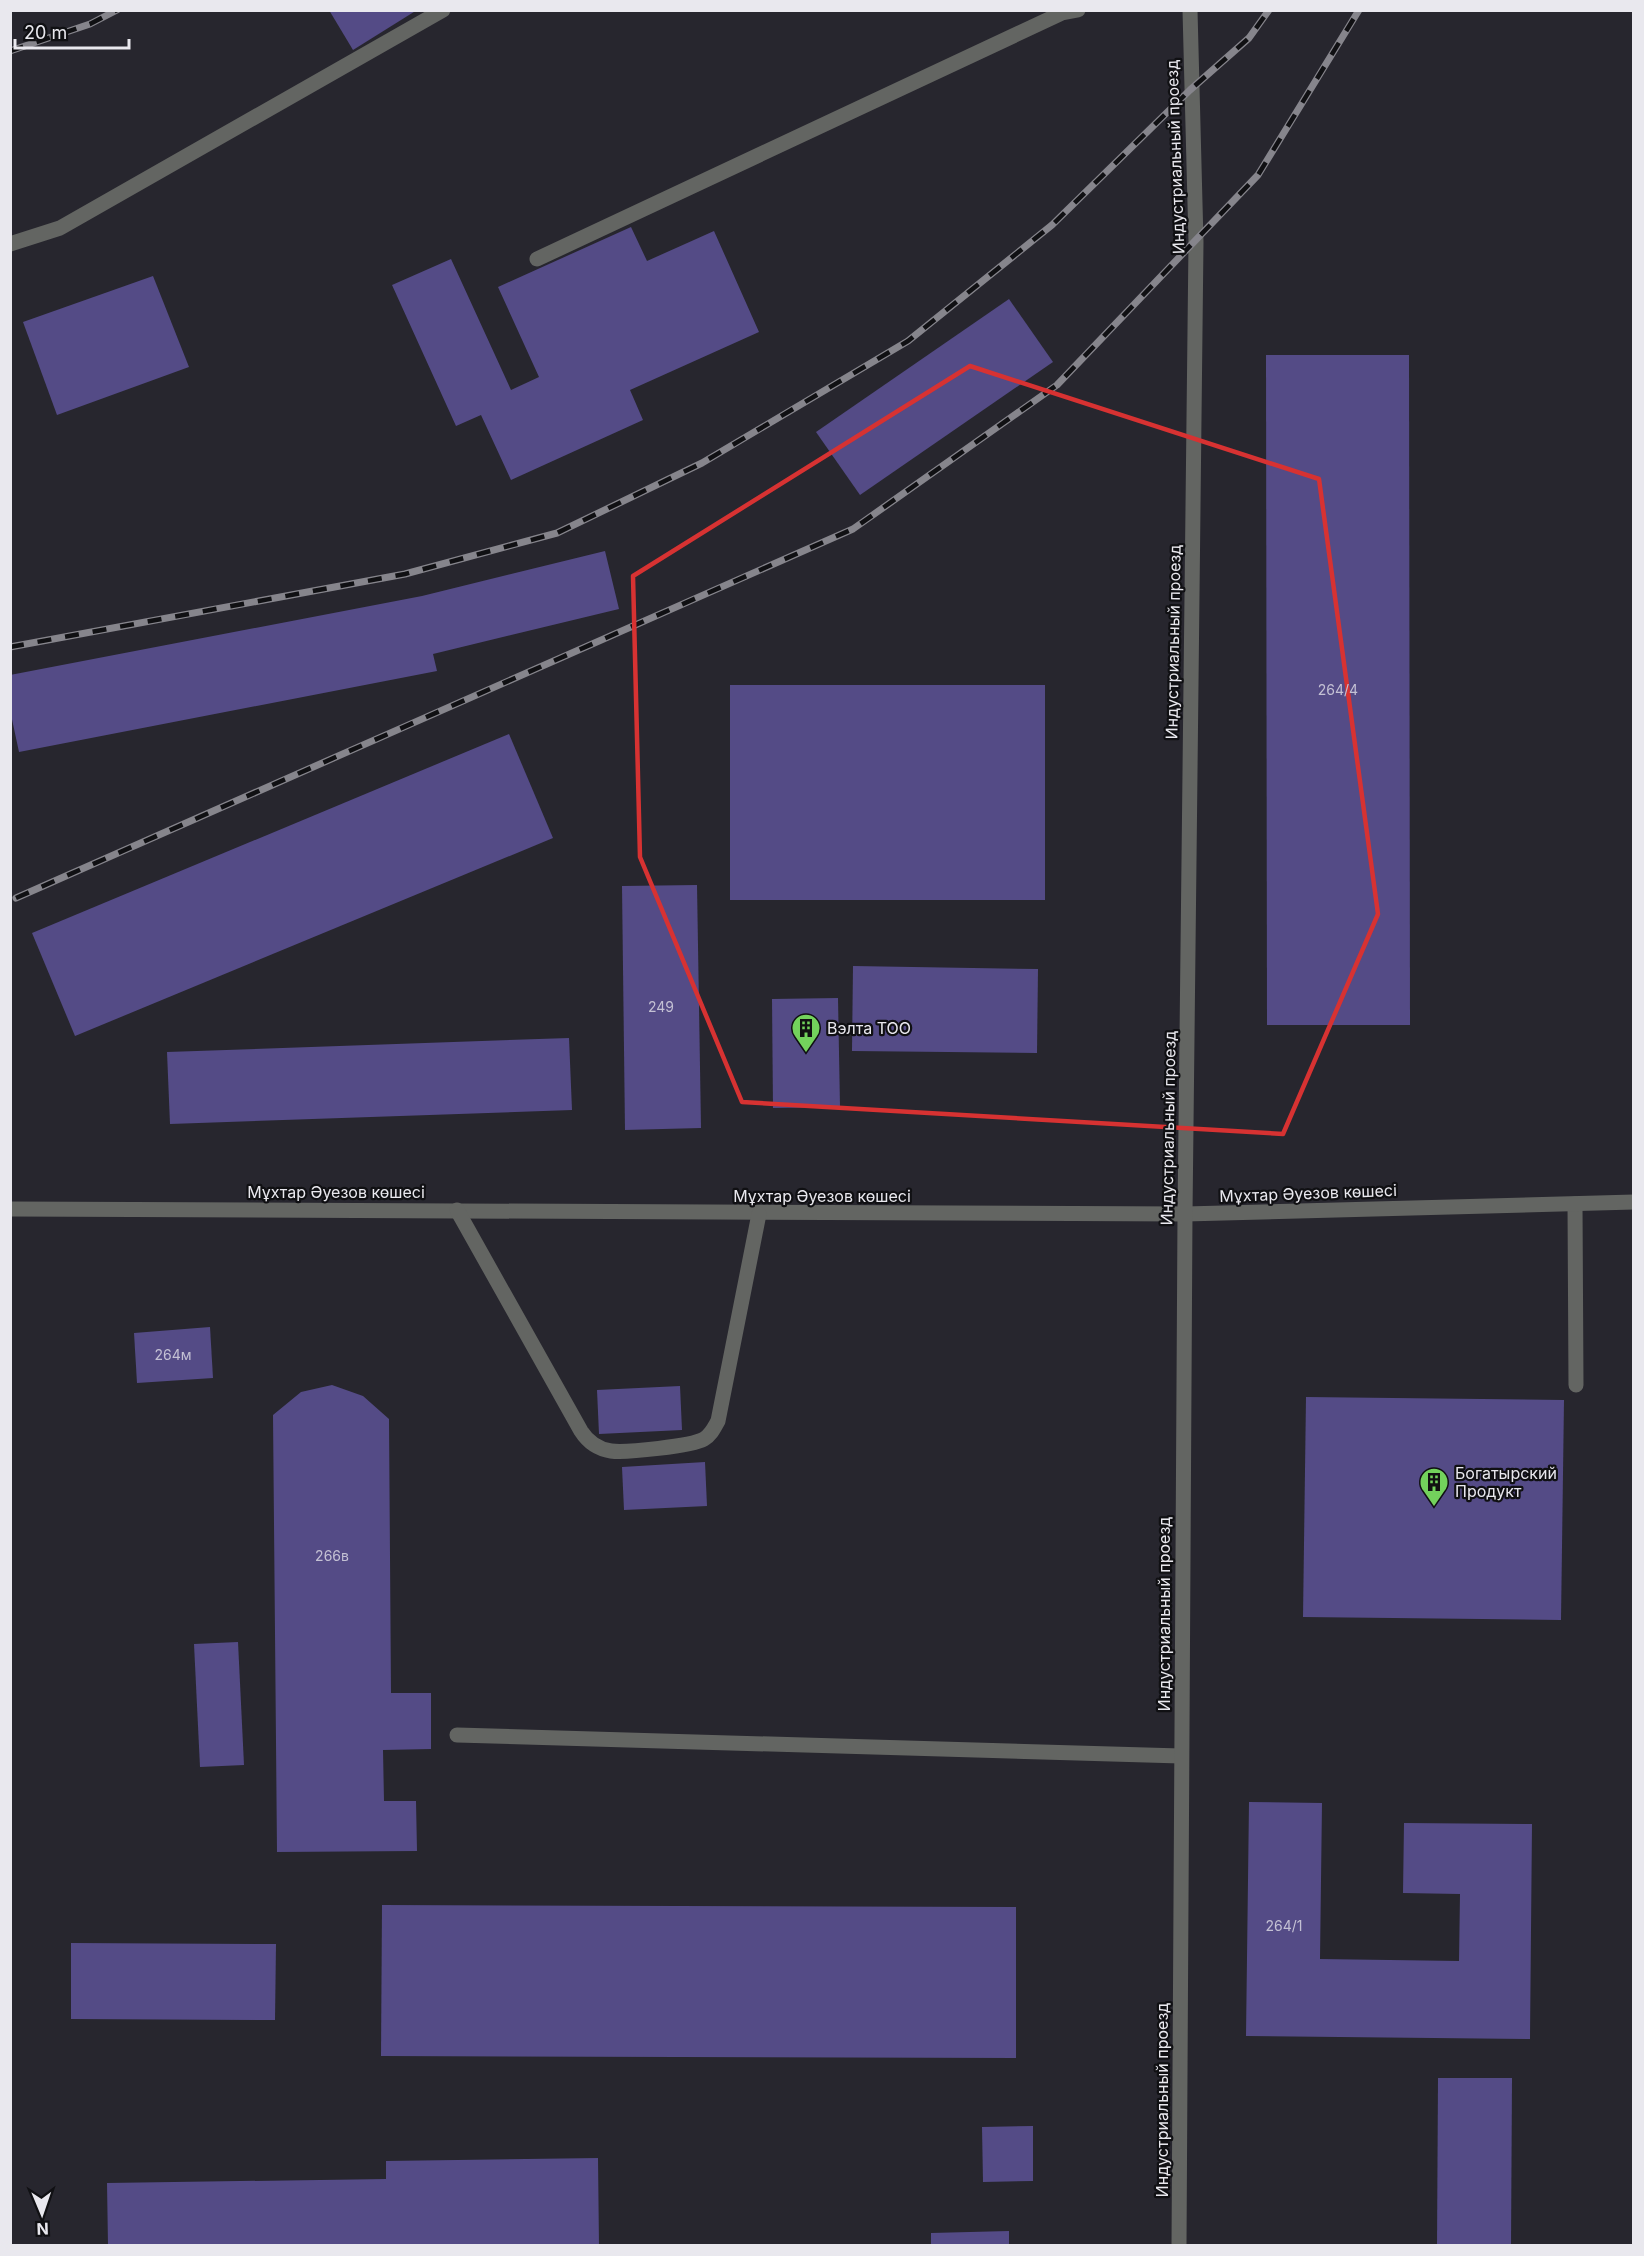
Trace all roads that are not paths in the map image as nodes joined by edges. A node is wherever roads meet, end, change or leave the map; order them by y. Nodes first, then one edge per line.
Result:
1 (443, 10) edge
2 (1078, 10) edge
3 (1190, 10) edge
4 (10, 244) edge
5 (537, 259) dead end
6 (1634, 1202) edge
7 (1575, 1204) junction
8 (10, 1209) edge
9 (457, 1210) junction
10 (759, 1214) junction
11 (1185, 1214) junction
12 (1576, 1385) dead end
13 (457, 1735) dead end
14 (1181, 1756) junction
15 (1179, 2246) edge

1 - 4 street
2 - 5 street
3 - 11 street, Индустриальный проезд
6 - 7 street, Мұхтар Әуезов көшесі
7 - 11 street, Мұхтар Әуезов көшесі
7 - 12 street
8 - 9 street, Мұхтар Әуезов көшесі
9 - 10 street, Мұхтар Әуезов көшесі
9 - 10 street
10 - 11 street, Мұхтар Әуезов көшесі
11 - 14 street, Индустриальный проезд
13 - 14 street
14 - 15 street, Индустриальный проезд

